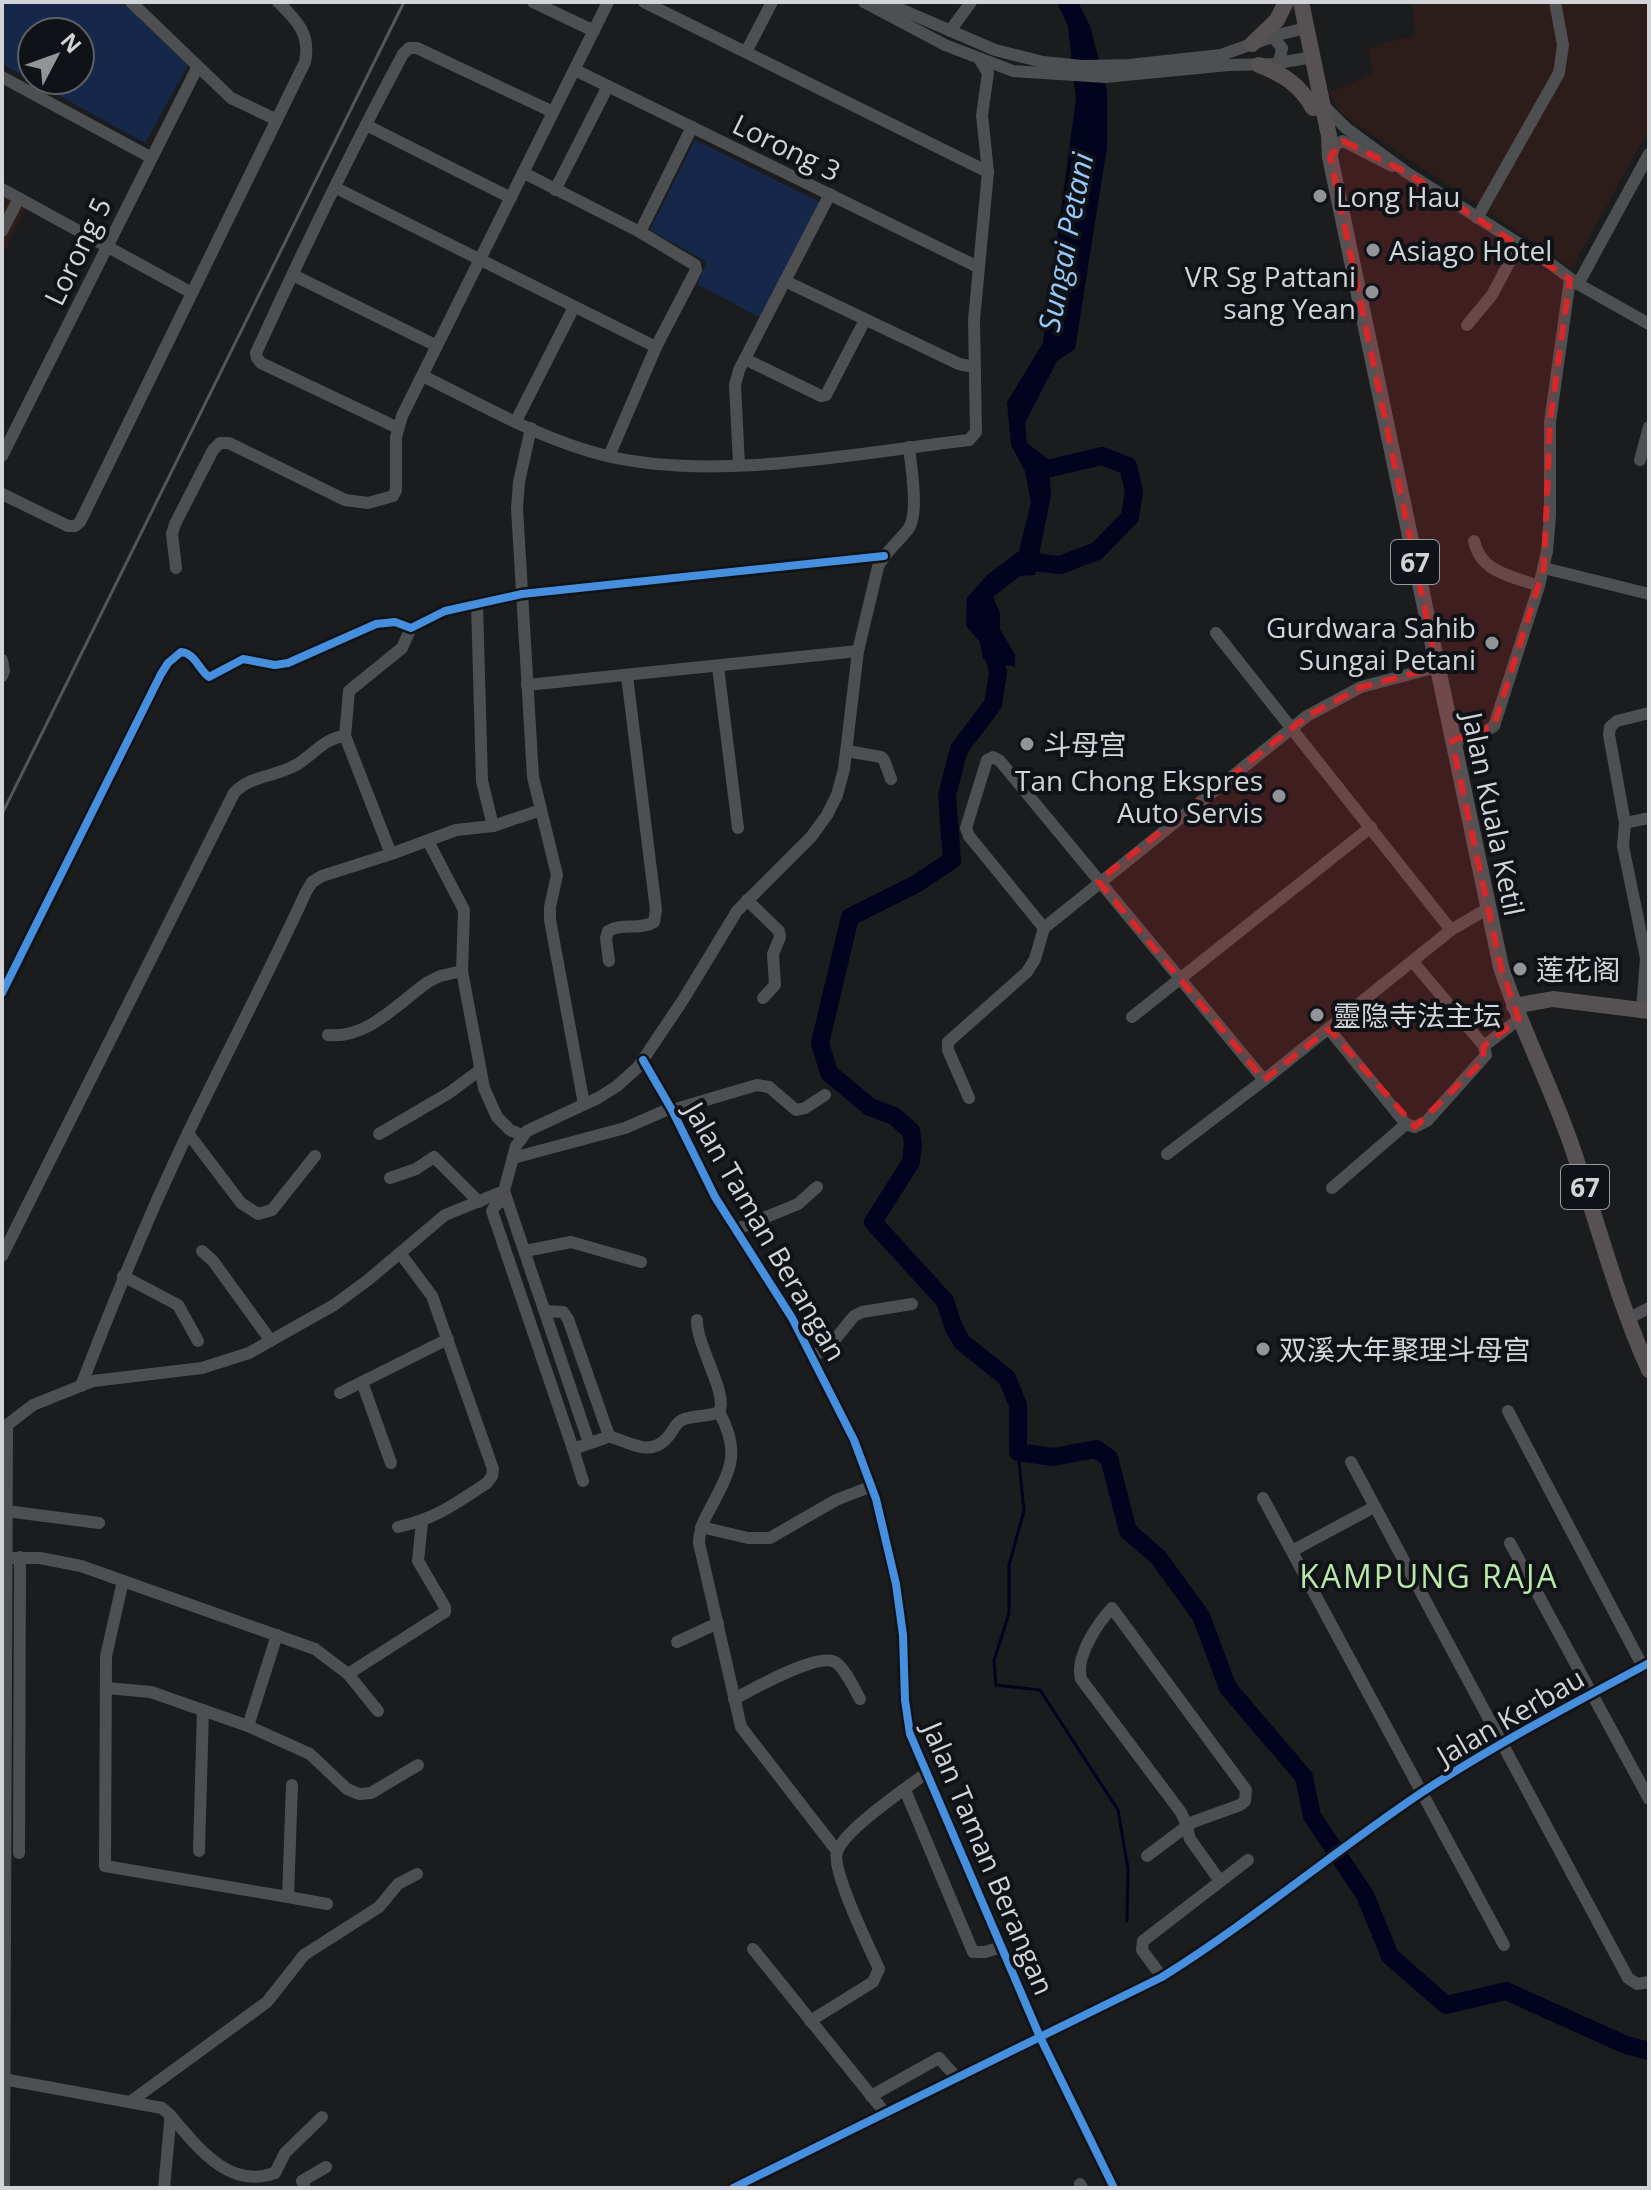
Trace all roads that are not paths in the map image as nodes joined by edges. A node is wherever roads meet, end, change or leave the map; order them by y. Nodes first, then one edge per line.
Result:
1 (131, 2) edge
2 (278, 2) edge
3 (533, 2) edge
4 (608, 2) edge
5 (644, 2) edge
6 (772, 2) edge
7 (864, 2) edge
8 (884, 2) edge
9 (907, 2) edge
10 (971, 2) edge
11 (1288, 2) edge
12 (1301, 2) edge
13 (1555, 2) edge
14 (293, 8) edge
15 (936, 25) junction
16 (1301, 29) junction
17 (594, 31) junction
18 (950, 31) junction
19 (919, 32) junction
20 (1272, 36) junction
21 (1252, 44) junction
22 (746, 52) junction
23 (1307, 58) junction
24 (980, 60) junction
25 (1279, 63) junction
26 (1187, 64) junction
27 (1259, 65) junction
28 (197, 68) junction
29 (1043, 68) junction
30 (575, 70) junction
31 (2, 77) edge
32 (608, 86) junction
33 (1318, 107) junction
34 (553, 112) junction
35 (277, 120) junction
36 (366, 125) junction
37 (692, 127) junction
38 (1649, 154) edge
39 (150, 157) junction
40 (1330, 157) junction
41 (988, 172) junction
42 (1406, 172) junction
43 (524, 173) junction
44 (336, 188) junction
45 (2, 189) edge
46 (555, 190) junction
47 (830, 194) junction
48 (19, 198) junction
49 (511, 198) junction
50 (1477, 218) junction
51 (2, 231) edge
52 (640, 232) junction
53 (1519, 244) junction
54 (107, 246) junction
55 (480, 259) junction
56 (978, 267) junction
57 (293, 275) junction
58 (785, 281) junction
59 (1574, 282) junction
60 (192, 293) junction
61 (574, 307) junction
62 (865, 320) junction
63 (1649, 324) edge
64 (1467, 325) dead end
65 (437, 346) junction
66 (656, 347) junction
67 (745, 359) junction
68 (974, 367) junction
69 (423, 376) junction
70 (516, 421) junction
71 (1649, 427) edge
72 (398, 428) junction
73 (531, 428) junction
74 (909, 447) junction
75 (2, 456) edge
76 (609, 456) junction
77 (1640, 460) dead end
78 (739, 465) junction
79 (2, 494) edge
80 (1474, 541) dead end
81 (884, 556) junction
82 (176, 568) dead end
83 (1544, 568) junction
84 (1539, 586) junction
85 (522, 594) junction
86 (1649, 594) edge
87 (477, 604) junction
88 (411, 628) junction
89 (1216, 633) dead end
90 (858, 651) junction
91 (2, 660) edge
92 (718, 667) junction
93 (1437, 667) junction
94 (2, 676) edge
95 (627, 676) junction
96 (527, 685) junction
97 (1649, 713) edge
98 (1293, 727) junction
99 (345, 736) junction
100 (1452, 741) junction
101 (847, 751) junction
102 (891, 779) dead end
103 (541, 810) junction
104 (1649, 818) edge
105 (1625, 823) junction
106 (493, 826) junction
107 (1371, 827) junction
108 (738, 828) dead end
109 (428, 841) junction
110 (391, 854) junction
111 (1098, 881) junction
112 (747, 900) junction
113 (1487, 909) junction
114 (1044, 928) junction
115 (1451, 930) junction
116 (609, 961) dead end
117 (1413, 962) junction
118 (462, 971) junction
119 (1179, 979) junction
120 (2, 993) edge
121 (763, 998) dead end
122 (1645, 1011) edge
123 (1516, 1012) junction
124 (1132, 1017) dead end
125 (1329, 1029) junction
126 (328, 1035) dead end
127 (1484, 1046) junction
128 (643, 1060) junction
129 (480, 1070) junction
130 (1264, 1080) junction
131 (825, 1095) dead end
132 (969, 1098) dead end
133 (584, 1104) junction
134 (672, 1109) junction
135 (1406, 1124) junction
136 (188, 1133) junction
137 (379, 1134) dead end
138 (522, 1135) junction
139 (1167, 1154) dead end
140 (315, 1156) dead end
141 (513, 1158) junction
142 (390, 1178) dead end
143 (817, 1187) dead end
144 (1332, 1188) dead end
145 (505, 1194) junction
146 (479, 1202) junction
147 (735, 1230) junction
148 (202, 1251) dead end
149 (525, 1251) junction
150 (400, 1253) junction
151 (2, 1256) edge
152 (641, 1262) dead end
153 (123, 1276) junction
154 (912, 1304) dead end
155 (1649, 1308) edge
156 (546, 1311) junction
157 (1627, 1319) junction
158 (697, 1320) dead end
159 (448, 1339) junction
160 (198, 1341) dead end
161 (271, 1341) junction
162 (813, 1357) junction
163 (1649, 1370) edge
164 (362, 1382) junction
165 (81, 1386) junction
166 (340, 1393) dead end
167 (1508, 1411) dead end
168 (719, 1412) junction
169 (4, 1424) edge
170 (607, 1436) junction
171 (589, 1443) junction
172 (573, 1449) junction
173 (1351, 1462) dead end
174 (391, 1463) dead end
175 (583, 1481) dead end
176 (872, 1486) junction
177 (1263, 1498) dead end
178 (1374, 1507) junction
179 (6, 1511) junction
180 (422, 1522) junction
181 (99, 1523) dead end
182 (398, 1527) dead end
183 (701, 1527) junction
184 (1510, 1543) dead end
185 (1292, 1551) junction
186 (20, 1557) junction
187 (6, 1558) junction
188 (123, 1581) junction
189 (718, 1623) junction
190 (277, 1635) junction
191 (677, 1642) dead end
192 (1646, 1665) edge
193 (348, 1674) junction
194 (107, 1688) junction
195 (1593, 1694) junction
196 (734, 1699) junction
197 (860, 1699) dead end
198 (203, 1710) junction
199 (378, 1711) dead end
200 (248, 1726) junction
201 (1500, 1744) junction
202 (418, 1765) dead end
203 (925, 1774) junction
204 (292, 1785) dead end
205 (905, 1790) junction
206 (1421, 1794) junction
207 (1649, 1799) edge
208 (1187, 1826) junction
209 (199, 1851) dead end
210 (837, 1851) junction
211 (19, 1853) dead end
212 (1147, 1856) dead end
213 (1248, 1860) dead end
214 (417, 1874) dead end
215 (1220, 1881) junction
216 (288, 1897) junction
217 (327, 1904) dead end
218 (1504, 1945) dead end
219 (1001, 1947) junction
220 (753, 1949) dead end
221 (1162, 1977) junction
222 (1649, 1982) edge
223 (810, 2021) junction
224 (1040, 2037) junction
225 (957, 2078) junction
226 (3, 2079) edge
227 (871, 2096) junction
228 (130, 2102) junction
229 (886, 2114) junction
230 (170, 2115) junction
231 (322, 2117) dead end
232 (326, 2167) dead end
233 (4, 2188) edge
234 (164, 2188) edge
235 (305, 2188) edge
236 (733, 2188) edge
237 (1114, 2188) edge

1 - 28 street
2 - 14 street
3 - 17 street
4 - 17 street
5 - 22 street
6 - 22 street
7 - 19 street
8 - 15 street
8 - 19 street
9 - 15 street
10 - 18 street
11 - 16 main road, Jalan Kuala Ketil / 67
11 - 21 main road
12 - 16 main road, Jalan Kuala Ketil / 67
13 - 50 street
14 - 35 street
15 - 18 street
16 - 20 street
16 - 23 main road, Jalan Kuala Ketil / 67
17 - 30 street
18 - 29 street
19 - 24 street
20 - 21 street
20 - 25 street
21 - 26 street
22 - 41 street
23 - 25 street
23 - 33 main road, Jalan Kuala Ketil / 67
24 - 29 street
24 - 41 street
25 - 27 street
26 - 27 street
26 - 29 street
27 - 33 main road
28 - 35 street
28 - 39 street, Lorong 5
30 - 32 street, Lorong 3
30 - 34 street
31 - 39 street
32 - 37 street, Lorong 3
32 - 46 street
33 - 40 main road, Jalan Kuala Ketil / 67
33 - 42 street
34 - 36 street
34 - 43 street
35 - 60 street
36 - 44 street
36 - 49 street
37 - 47 street, Lorong 3
37 - 52 street
38 - 59 street
39 - 54 street, Lorong 5
40 - 42 street
40 - 93 main road, Jalan Kuala Ketil / 67
41 - 56 street
42 - 50 street
43 - 46 street
43 - 49 street
44 - 55 street
44 - 57 street
45 - 48 street
46 - 52 street
47 - 56 street, Lorong 3
47 - 58 street
48 - 51 street
48 - 54 street
49 - 55 street
50 - 53 street
52 - 66 street
53 - 59 street
53 - 64 street
54 - 60 street
54 - 75 street, Lorong 5
55 - 61 street
55 - 65 street
56 - 68 street
57 - 65 street
57 - 72 street
58 - 62 street
58 - 67 street
59 - 63 street
59 - 83 street
60 - 79 street
61 - 66 street
61 - 70 street
62 - 67 street
62 - 68 street
65 - 69 street
66 - 76 street
67 - 78 street
68 - 74 street
69 - 70 street
69 - 72 street
70 - 73 street
71 - 77 street
72 - 82 street
73 - 76 street
73 - 85 street
74 - 78 street
74 - 81 street
76 - 78 street
80 - 84 street
81 - 85 street
81 - 90 street
83 - 84 street
83 - 86 street
84 - 100 street
85 - 87 street
85 - 96 street
87 - 88 street
87 - 106 street
88 - 99 street
88 - 120 street
89 - 98 street
90 - 92 street
90 - 101 street
91 - 94 street
92 - 95 street
92 - 108 street
93 - 98 street
93 - 100 main road, Jalan Kuala Ketil / 67
95 - 96 street
95 - 116 street
96 - 103 street
97 - 105 street
98 - 107 street
98 - 111 street
99 - 110 street
99 - 151 street
100 - 113 main road, Jalan Kuala Ketil / 67
101 - 102 street
101 - 112 street
103 - 106 street
103 - 133 street
104 - 105 street
105 - 122 street
106 - 109 street
107 - 115 street
107 - 119 street
109 - 110 street
109 - 118 street
110 - 136 street
111 - 114 street
111 - 114 street
111 - 119 street
112 - 121 street
112 - 128 street
113 - 115 street
113 - 123 main road, Jalan Kuala Ketil / 67
114 - 132 street
115 - 117 street
117 - 125 street
117 - 127 street
118 - 126 street
118 - 129 street
119 - 124 street
119 - 130 street
122 - 123 main road
123 - 127 street
123 - 157 main road, Jalan Kuala Ketil / 67
125 - 130 street
125 - 135 street
127 - 135 street
128 - 133 street
128 - 134 street, Jalan Taman Berangan
129 - 137 street
129 - 138 street
130 - 139 street
131 - 134 street
133 - 138 street
134 - 141 street
134 - 147 street, Jalan Taman Berangan
135 - 144 street
136 - 140 street
136 - 153 street
138 - 141 street
141 - 145 street
142 - 146 street
143 - 147 street
145 - 146 street
145 - 149 street
145 - 172 street
146 - 150 street
147 - 162 street, Jalan Taman Berangan
148 - 161 street
149 - 152 street
149 - 156 street
150 - 159 street
150 - 161 street
153 - 160 street
153 - 165 street
154 - 162 street
155 - 157 street
156 - 170 street
156 - 171 street
157 - 163 main road, Jalan Kuala Ketil / 67
158 - 168 street
159 - 164 street
159 - 180 street
161 - 165 street
162 - 176 street, Jalan Taman Berangan
164 - 166 street
164 - 174 street
165 - 169 street
167 - 192 street
168 - 170 street
168 - 183 street
169 - 179 street
170 - 171 street
171 - 172 street
172 - 175 street
173 - 178 street
176 - 183 street
176 - 203 street, Jalan Taman Berangan
177 - 185 street
178 - 185 street
178 - 201 street
179 - 181 street
179 - 187 street
180 - 182 street
180 - 193 street
183 - 189 street
184 - 195 street
185 - 206 street
186 - 187 street
186 - 188 street
186 - 211 street
187 - 226 street
188 - 190 street
188 - 194 street
189 - 191 street
189 - 196 street
190 - 193 street
190 - 200 street
192 - 195 street, Jalan Kerbau
193 - 199 street
194 - 198 street
194 - 216 street
195 - 201 street, Jalan Kerbau
195 - 207 street
196 - 197 street
196 - 210 street
198 - 200 street
198 - 209 street
200 - 202 street
201 - 206 street, Jalan Kerbau
201 - 222 street
203 - 205 street
203 - 219 street, Jalan Taman Berangan
204 - 216 street
205 - 210 street
205 - 219 street
206 - 218 street
206 - 221 street, Jalan Kerbau
208 - 208 street
208 - 212 street
208 - 215 street
210 - 223 street
213 - 215 street
214 - 228 street
215 - 221 street
216 - 217 street
219 - 224 street, Jalan Taman Berangan
220 - 223 street
221 - 224 street, Jalan Kerbau
223 - 227 street
224 - 225 street, Jalan Kerbau
224 - 237 street, Jalan Taman Berangan
225 - 227 street
225 - 229 street, Jalan Kerbau
226 - 228 street
226 - 233 street
227 - 229 street
228 - 230 street
229 - 236 street, Jalan Kerbau
230 - 231 street
230 - 234 street
232 - 235 street

